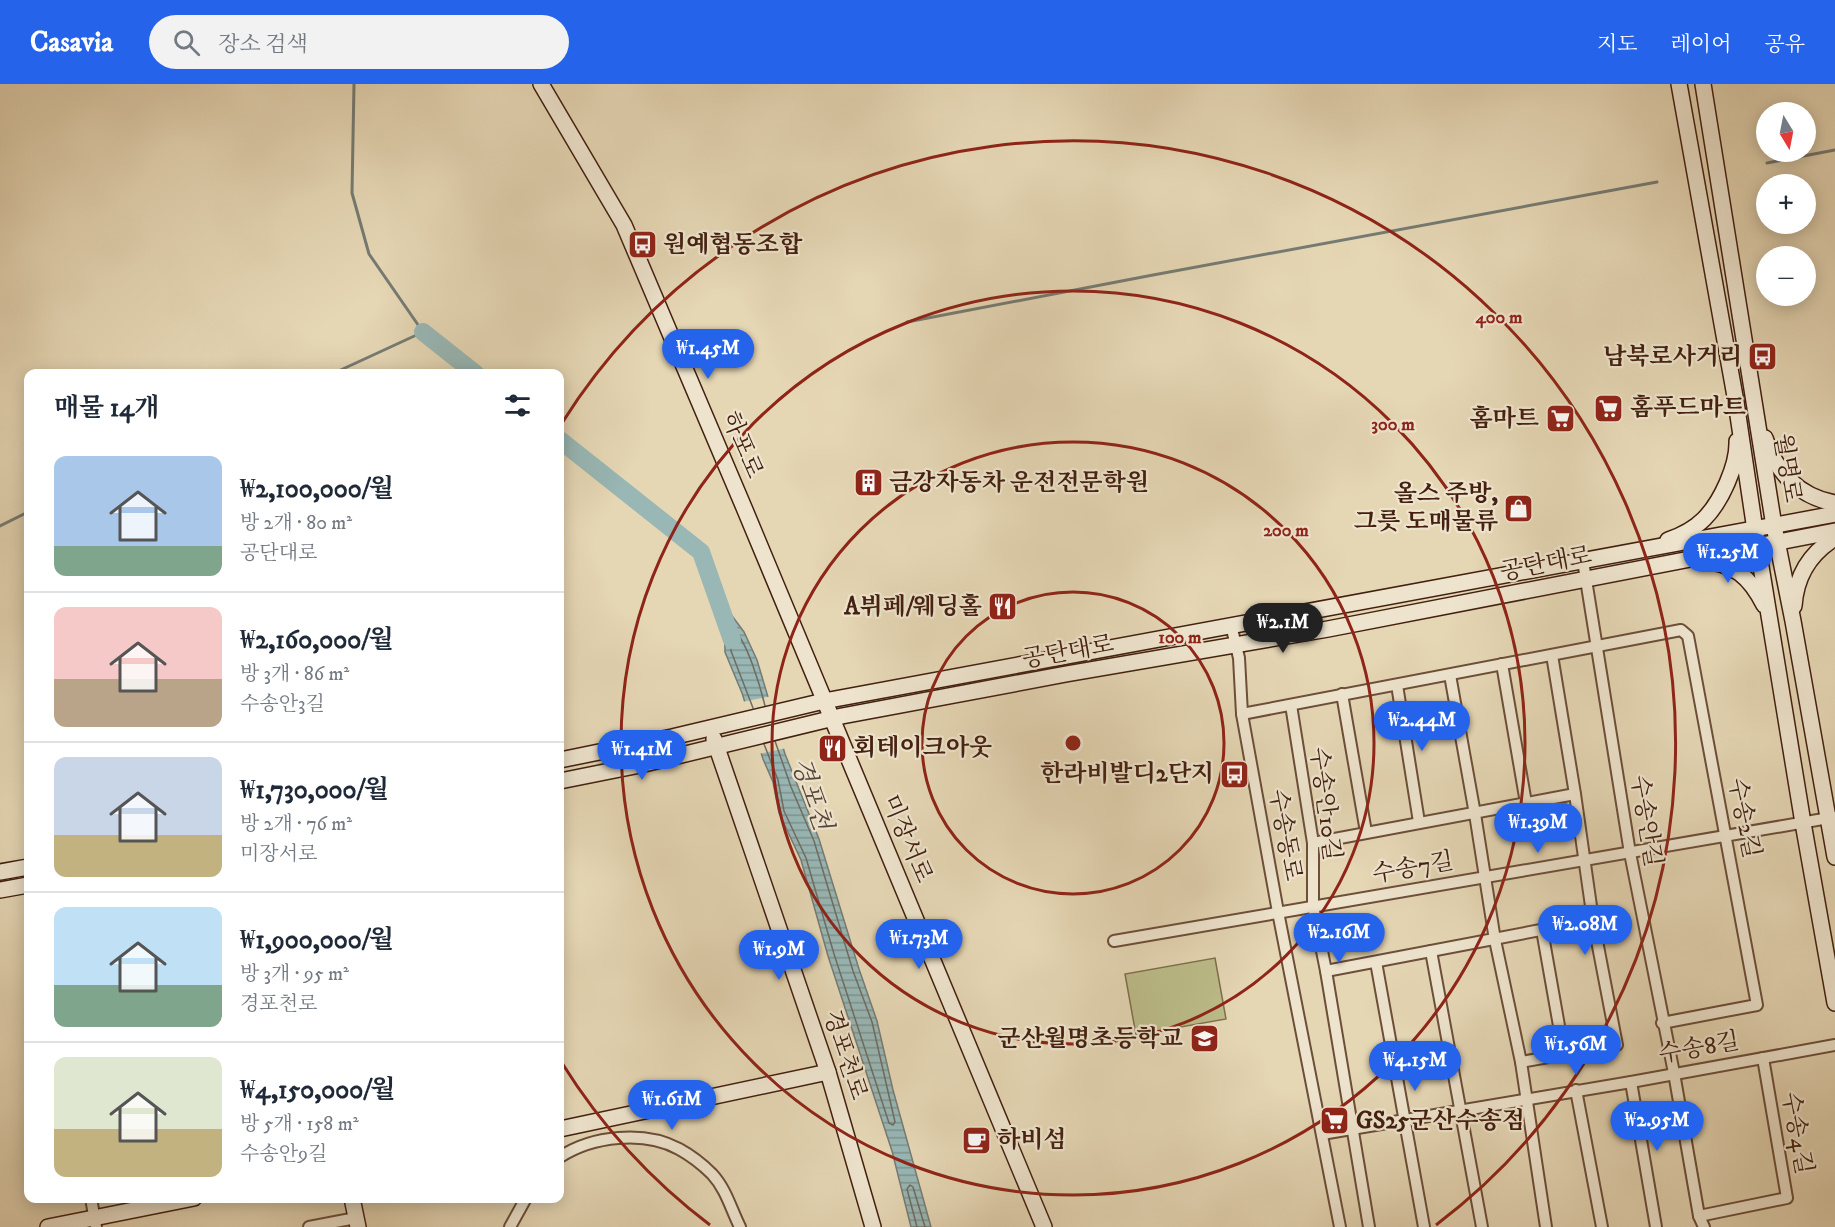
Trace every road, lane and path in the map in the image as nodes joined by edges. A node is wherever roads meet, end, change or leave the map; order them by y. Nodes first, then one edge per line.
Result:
1 (541, 84) edge
2 (1679, 84) edge
3 (1703, 84) edge
4 (1754, 400) junction
5 (1736, 402) junction
6 (1835, 503) edge
7 (1835, 514) edge
8 (1774, 526) junction
9 (1755, 530) junction
10 (1835, 531) edge
11 (1835, 538) edge
12 (1777, 543) junction
13 (1758, 546) junction
14 (1636, 552) junction
15 (1583, 561) junction
16 (1669, 563) junction
17 (1586, 579) junction
18 (1793, 621) junction
19 (1232, 625) junction
20 (1772, 628) junction
21 (1597, 645) junction
22 (1236, 646) junction
23 (1552, 655) junction
24 (1502, 664) junction
25 (1450, 675) junction
26 (1397, 685) junction
27 (1342, 694) junction
28 (824, 701) junction
29 (1291, 705) junction
30 (1242, 714) junction
31 (832, 718) junction
32 (713, 727) junction
33 (717, 747) junction
34 (564, 759) edge
35 (564, 780) edge
36 (1575, 794) junction
37 (1526, 803) junction
38 (1475, 814) junction
39 (1832, 817) edge
40 (1419, 822) junction
41 (1803, 823) junction
42 (1366, 832) junction
43 (1726, 836) junction
44 (1313, 843) junction
45 (1629, 853) junction
46 (1835, 857) edge
47 (1584, 860) junction
48 (24, 868) edge
49 (0, 872) edge
50 (1485, 878) junction
51 (24, 886) edge
52 (0, 891) edge
53 (1313, 906) junction
54 (1278, 912) junction
55 (1593, 920) junction
56 (1542, 930) junction
57 (1495, 940) junction
58 (1114, 941) dead end
59 (1431, 951) junction
60 (1376, 962) junction
61 (1326, 971) junction
62 (1835, 1003) edge
63 (1662, 1023) junction
64 (1835, 1045) edge
65 (1564, 1054) junction
66 (1763, 1058) junction
67 (1521, 1062) junction
68 (828, 1072) junction
69 (1674, 1073) junction
70 (1631, 1082) junction
71 (1576, 1090) junction
72 (1525, 1099) junction
73 (1460, 1110) junction
74 (1405, 1120) junction
75 (564, 1128) edge
76 (1353, 1129) junction
77 (1322, 1134) junction
78 (564, 1154) edge
79 (92, 1203) edge
80 (173, 1203) edge
81 (353, 1203) edge
82 (523, 1203) edge
83 (1699, 1216) junction
84 (95, 1222) edge
85 (357, 1222) edge
86 (48, 1227) edge
87 (309, 1227) edge
88 (510, 1227) edge
89 (740, 1227) edge
90 (873, 1227) edge
91 (1044, 1227) edge
92 (1340, 1227) edge
93 (1369, 1227) edge
94 (1424, 1227) edge
95 (1482, 1227) edge
96 (1546, 1227) edge
97 (1602, 1227) edge
98 (1656, 1227) edge
99 (1704, 1227) edge

1 - 28 street, 하포로
2 - 5 street, 월명로
3 - 4 street, 월명로
4 - 6 street
4 - 8 street, 월명로
5 - 9 street, 월명로
5 - 14 street
7 - 8 street, 공단대로
8 - 9 street, 공단대로
8 - 12 street, 월명로
9 - 13 street, 월명로
9 - 14 street, 공단대로
10 - 12 street, 공단대로
11 - 18 street
12 - 13 street, 공단대로
12 - 18 street, 월명로
13 - 16 street, 공단대로
13 - 20 street
14 - 15 street, 공단대로
15 - 17 street, 수송안길
15 - 19 street, 공단대로
16 - 17 street, 공단대로
16 - 20 street
17 - 21 street, 수송안길
17 - 22 street, 공단대로
18 - 39 street, 월명로
19 - 22 street, 수송동로
19 - 28 street, 공단대로
20 - 41 street
21 - 23 street
21 - 43 street, 수송2길
21 - 45 street, 수송안길
22 - 30 street, 수송동로
22 - 31 street, 공단대로
23 - 24 street
23 - 36 street
24 - 25 street
24 - 37 street
25 - 26 street
25 - 38 street
26 - 27 street
26 - 40 street
27 - 29 street
27 - 42 street
28 - 31 street, 미장서로
28 - 32 street, 공단대로
29 - 30 street
29 - 44 street, 수송안10길
30 - 54 street, 수송동로
31 - 33 street, 공단대로
31 - 91 street, 미장서로
32 - 33 street, 경포천로
32 - 34 street, 공단대로
33 - 35 street, 공단대로
33 - 68 street, 경포천로
36 - 37 street
36 - 47 street
37 - 38 street
38 - 40 street
38 - 50 street
39 - 41 street, 수송7길
39 - 46 street, 월명로
40 - 42 street
41 - 43 street, 수송7길
41 - 62 street
42 - 44 street
43 - 45 street, 수송7길
43 - 63 street, 수송2길
44 - 53 street, 수송안10길
45 - 47 street, 수송7길
45 - 63 street, 수송안길
47 - 50 street, 수송7길
47 - 55 street
48 - 49 street
50 - 53 street, 수송7길
50 - 57 street
51 - 52 street
53 - 54 street, 수송7길
53 - 61 street, 수송안10길
54 - 58 street, 수송7길
54 - 77 street, 수송동로
55 - 56 street
55 - 65 street
56 - 57 street
56 - 65 street
57 - 59 street
57 - 67 street
59 - 60 street
59 - 73 street
60 - 61 street
60 - 74 street
61 - 76 street, 수송안10길
63 - 69 street, 수송안길
64 - 66 street, 수송8길
65 - 67 street
66 - 69 street, 수송8길
66 - 83 street, 수송4길
67 - 72 street
68 - 75 street
68 - 90 street, 경포천로
69 - 70 street, 수송8길
69 - 83 street, 수송안길
70 - 71 street, 수송8길
70 - 98 street
71 - 72 street, 수송8길
71 - 97 street
72 - 73 street, 수송8길
72 - 96 street
73 - 74 street, 수송8길
73 - 95 street
74 - 76 street, 수송8길
74 - 94 street
76 - 77 street, 수송8길
76 - 93 street, 수송안10길
77 - 92 street, 수송동로
78 - 89 street
79 - 84 street
80 - 84 street
81 - 85 street
82 - 88 street
83 - 99 street, 수송안길
84 - 86 street
85 - 87 street

